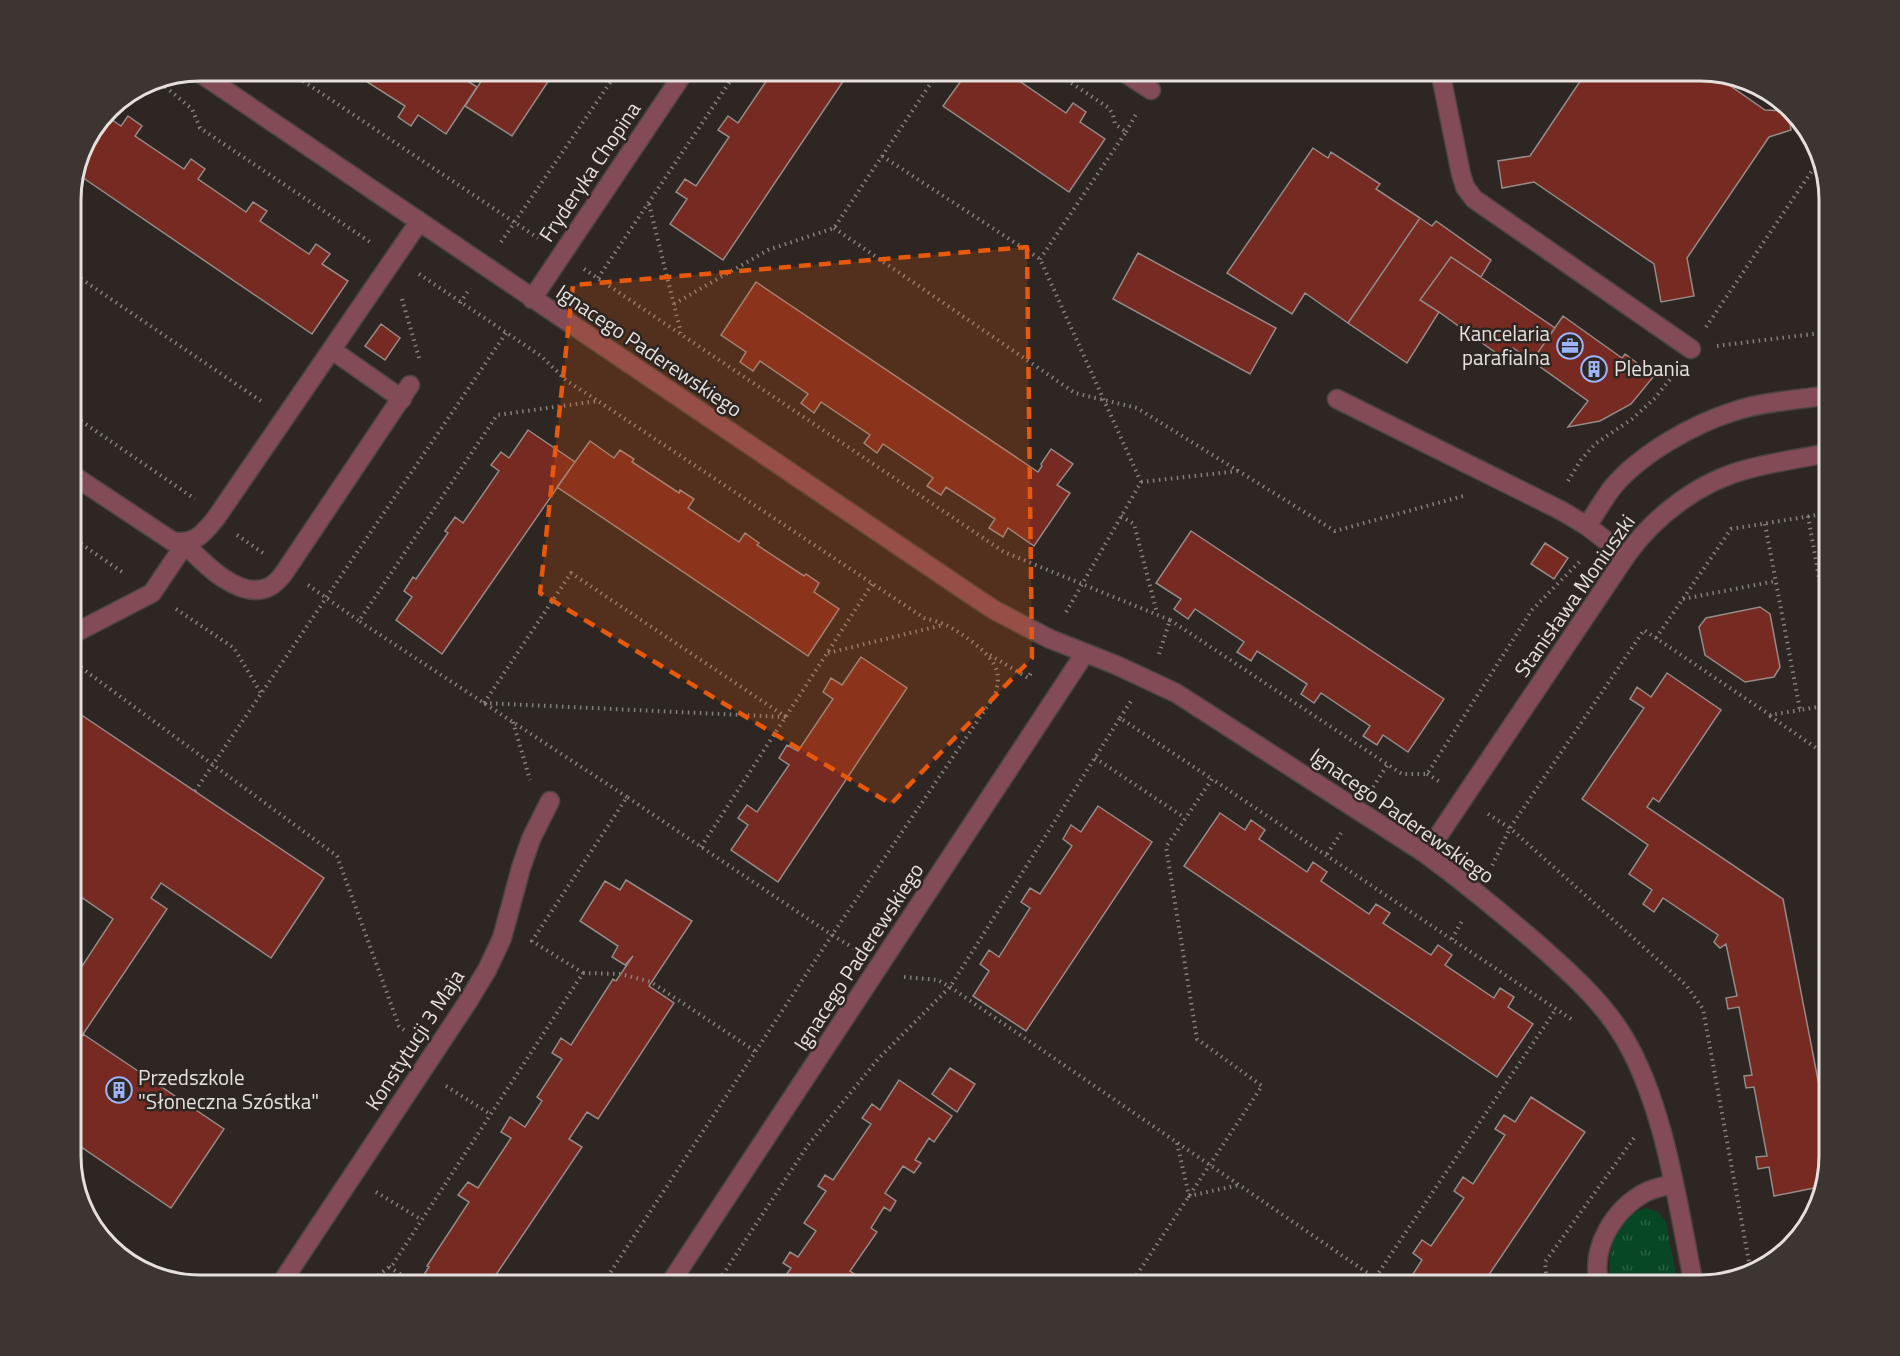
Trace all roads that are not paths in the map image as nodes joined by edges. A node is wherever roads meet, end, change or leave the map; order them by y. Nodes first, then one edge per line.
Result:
1 (211, 81) edge
2 (678, 81) edge
3 (1138, 81) edge
4 (1442, 81) edge
5 (1151, 90) dead end
6 (419, 222) junction
7 (532, 299) junction
8 (1691, 349) road end
9 (332, 350) junction
10 (1819, 397) edge
11 (1337, 399) dead end
12 (1819, 455) edge
13 (81, 481) edge
14 (1587, 526) junction
15 (185, 544) junction
16 (1626, 556) junction
17 (81, 629) edge
18 (1085, 653) junction
19 (550, 801) dead end
20 (1426, 854) junction
21 (1673, 1184) junction
22 (287, 1275) edge
23 (676, 1275) edge
24 (1598, 1275) edge
25 (1692, 1275) edge

1 - 6 street, Ignacego Paderewskiego
2 - 7 street, Fryderyka Chopina
3 - 5 street
4 - 8 street
6 - 7 street, Ignacego Paderewskiego
6 - 9 street
7 - 18 street, Ignacego Paderewskiego
9 - 15 street
9 - 15 street
10 - 14 street
11 - 14 street
12 - 16 street, Stanisława Moniuszki
13 - 15 street
14 - 16 street
15 - 17 street
16 - 20 street, Stanisława Moniuszki
18 - 20 street, Ignacego Paderewskiego
18 - 23 street, Ignacego Paderewskiego
19 - 22 street, Konstytucji 3 Maja
20 - 21 street, Ignacego Paderewskiego
21 - 24 street
21 - 25 street, Ignacego Paderewskiego

